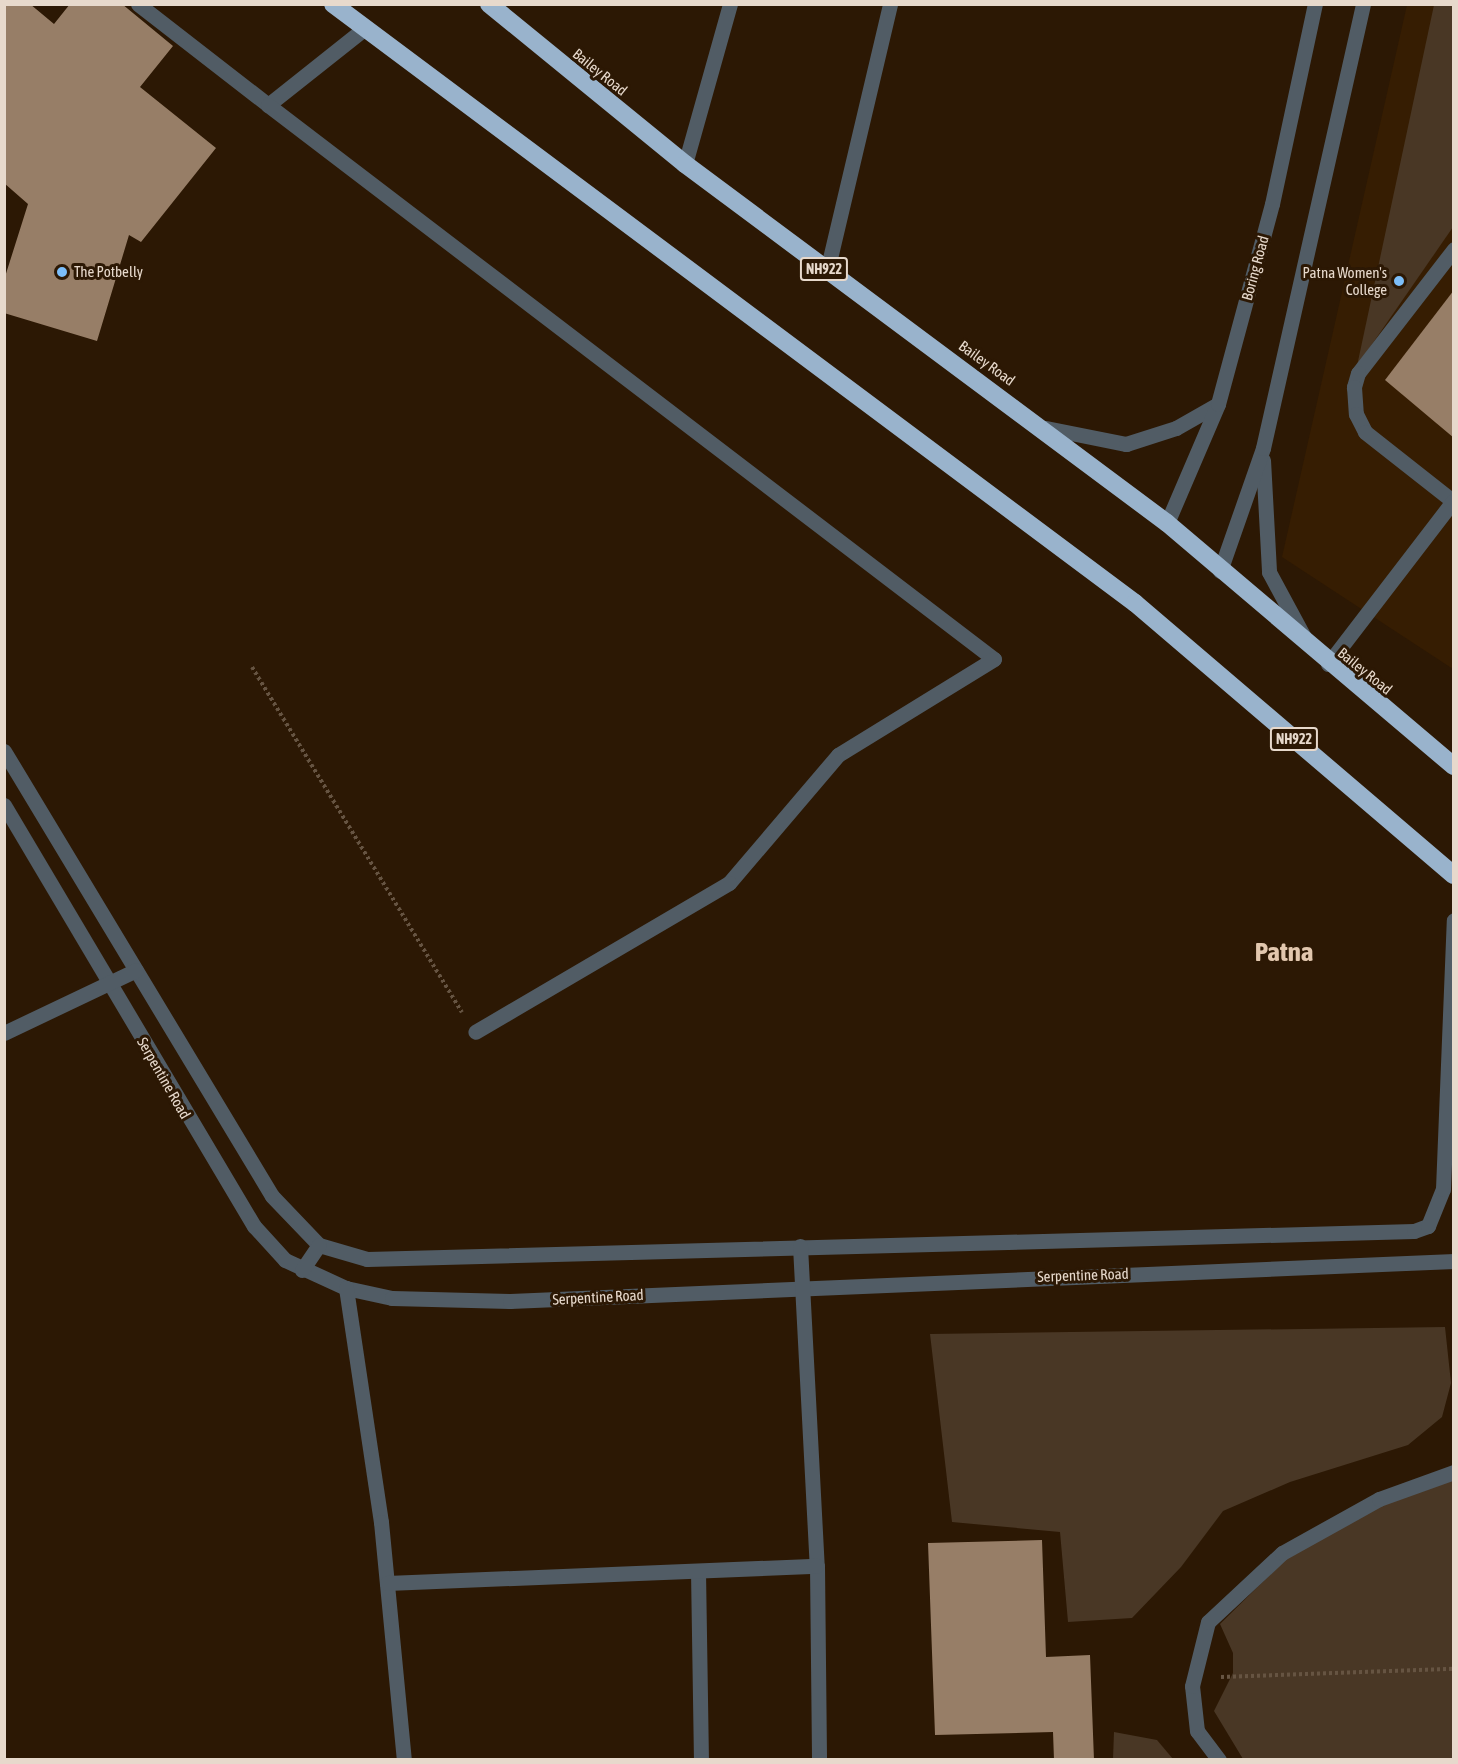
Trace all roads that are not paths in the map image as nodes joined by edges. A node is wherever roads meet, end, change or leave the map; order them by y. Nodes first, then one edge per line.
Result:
1 (138, 4) edge
2 (333, 4) edge
3 (489, 4) edge
4 (730, 4) edge
5 (890, 4) edge
6 (1315, 4) edge
7 (1363, 4) edge
8 (365, 28) junction
9 (268, 105) junction
10 (685, 164) junction
11 (1454, 249) edge
12 (827, 271) junction
13 (1218, 404) junction
14 (1046, 428) junction
15 (1263, 448) junction
16 (1453, 502) edge
17 (1167, 523) junction
18 (1220, 571) junction
19 (1312, 651) junction
20 (1328, 664) junction
21 (4, 751) edge
22 (1454, 766) edge
23 (4, 805) edge
24 (1454, 875) edge
25 (1454, 920) edge
26 (136, 969) junction
27 (109, 983) junction
28 (474, 1032) road end
29 (4, 1033) edge
30 (319, 1245) junction
31 (800, 1246) junction
32 (1454, 1261) edge
33 (302, 1270) junction
34 (804, 1286) junction
35 (346, 1288) junction
36 (1454, 1472) edge
37 (817, 1566) junction
38 (698, 1571) junction
39 (387, 1583) junction
40 (404, 1760) edge
41 (701, 1760) edge
42 (819, 1760) edge
43 (1219, 1760) edge

1 - 9 street
2 - 8 highway
3 - 10 highway, Bailey Road / NH922
4 - 10 street
5 - 12 street
6 - 13 street, Boring Road
7 - 15 street
8 - 9 street
8 - 24 highway, NH922
9 - 28 street
10 - 12 highway, Bailey Road / NH922
11 - 16 street
12 - 14 highway, Bailey Road / NH922
13 - 14 street
13 - 17 street, Boring Road
14 - 17 highway, Bailey Road / NH922
15 - 18 street
15 - 19 street
16 - 20 street
17 - 18 highway, Bailey Road / NH922
18 - 19 highway, Bailey Road / NH922
19 - 20 highway, Bailey Road / NH922
20 - 22 highway, Bailey Road / NH922
21 - 26 street
23 - 27 street, Serpentine Road
25 - 31 street
26 - 27 street
26 - 30 street
27 - 29 street
27 - 33 street, Serpentine Road
30 - 31 street
30 - 33 street
31 - 34 street
32 - 34 street, Serpentine Road
33 - 35 street, Serpentine Road
34 - 35 street, Serpentine Road
34 - 37 street
35 - 39 street
36 - 43 street
37 - 38 street
37 - 42 street
38 - 39 street
38 - 41 street
39 - 40 street

